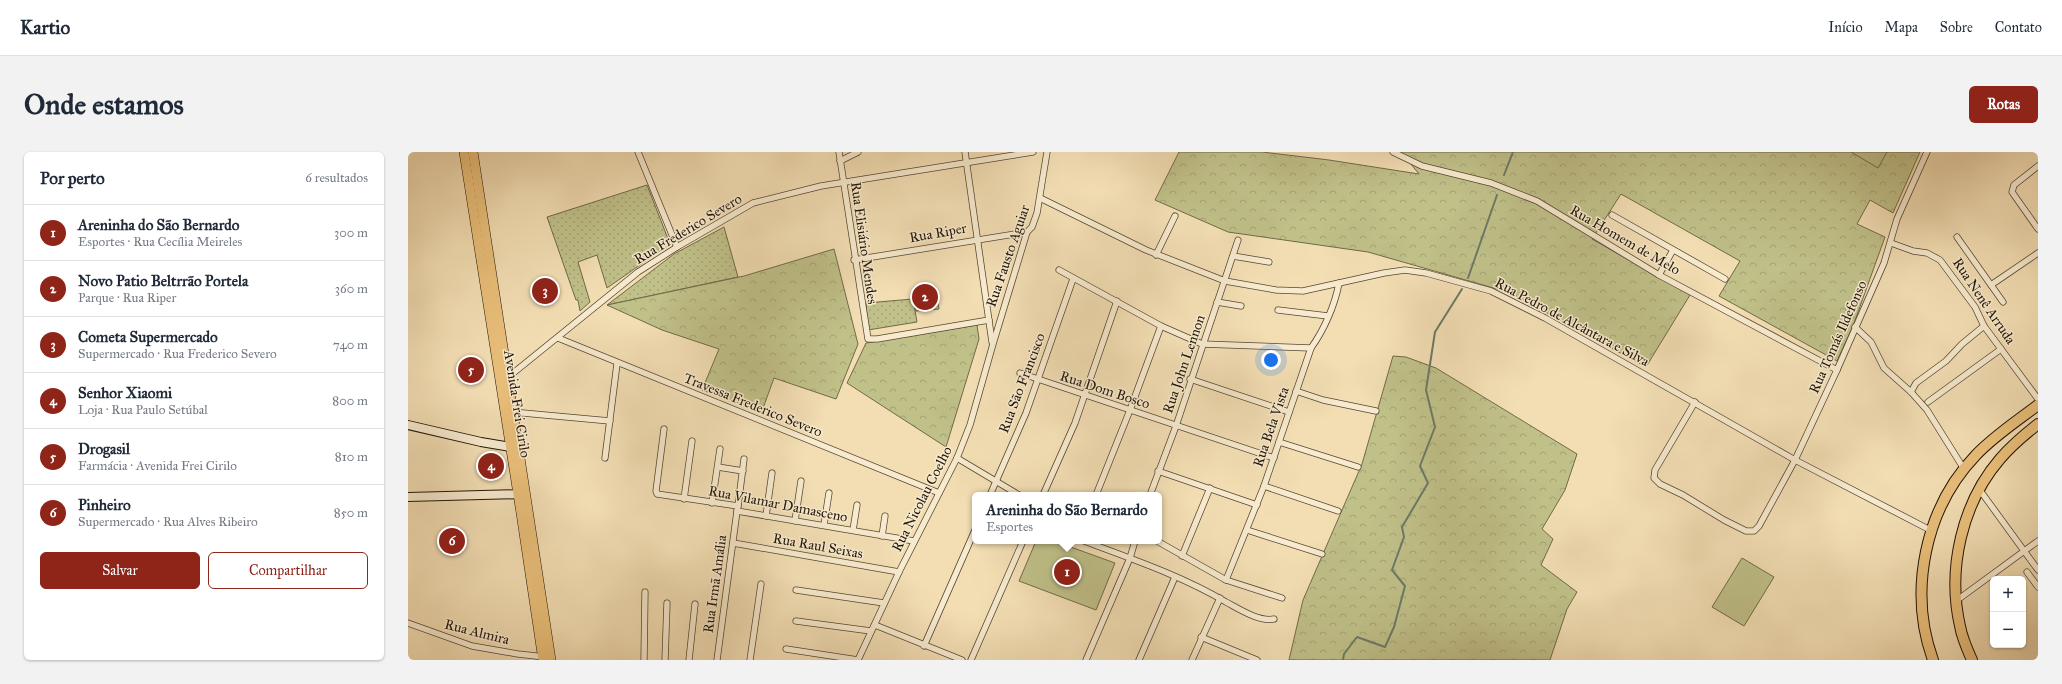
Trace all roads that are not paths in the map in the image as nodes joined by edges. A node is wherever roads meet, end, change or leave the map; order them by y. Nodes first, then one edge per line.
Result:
1 (464, 152) edge
2 (472, 152) edge
3 (638, 152) edge
4 (839, 152) edge
5 (858, 152) edge
6 (965, 152) edge
7 (1032, 152) edge
8 (1047, 152) edge
9 (1394, 152) edge
10 (1926, 152) edge
11 (840, 161) junction
12 (967, 162) junction
13 (2038, 166) edge
14 (843, 182) junction
15 (1040, 198) junction
16 (1612, 215) dead end
17 (1175, 216) dead end
18 (2038, 229) edge
19 (1027, 232) junction
20 (1957, 237) dead end
21 (979, 239) junction
22 (1238, 240) dead end
23 (1891, 243) junction
24 (677, 247) junction
25 (1673, 250) junction
26 (2038, 253) edge
27 (1156, 255) junction
28 (1233, 256) junction
29 (854, 260) junction
30 (1269, 262) dead end
31 (1059, 270) dead end
32 (1659, 274) junction
33 (1073, 279) junction
34 (1725, 279) dead end
35 (1225, 281) junction
36 (1339, 283) junction
37 (1991, 285) junction
38 (1116, 301) junction
39 (1217, 302) junction
40 (2003, 302) dead end
41 (1241, 306) dead end
42 (1278, 310) dead end
43 (1328, 316) junction
44 (989, 320) junction
45 (1161, 326) junction
46 (1984, 326) junction
47 (1855, 327) junction
48 (558, 338) junction
49 (993, 344) junction
50 (1202, 344) junction
51 (1311, 348) junction
52 (2001, 349) junction
53 (618, 364) junction
54 (1837, 370) junction
55 (1020, 373) dead end
56 (1190, 379) junction
57 (503, 380) junction
58 (1038, 380) junction
59 (1296, 391) junction
60 (1911, 392) junction
61 (1085, 395) junction
62 (2038, 399) edge
63 (1695, 402) junction
64 (1928, 402) dead end
65 (2038, 405) edge
66 (1130, 410) junction
67 (1376, 411) dead end
68 (512, 412) junction
69 (1289, 412) junction
70 (610, 420) junction
71 (2038, 424) edge
72 (408, 425) edge
73 (1176, 426) junction
74 (664, 429) dead end
75 (692, 441) dead end
76 (1279, 442) junction
77 (514, 448) junction
78 (720, 449) dead end
79 (605, 458) dead end
80 (957, 458) junction
81 (1274, 458) junction
82 (744, 459) dead end
83 (1795, 460) junction
84 (718, 467) junction
85 (1358, 467) dead end
86 (1964, 469) junction
87 (743, 471) junction
88 (1158, 471) junction
89 (772, 473) dead end
90 (801, 481) dead end
91 (996, 482) junction
92 (1264, 486) junction
93 (1210, 488) junction
94 (1979, 489) junction
95 (991, 492) edge
96 (1014, 492) edge
97 (1044, 492) edge
98 (1097, 492) edge
99 (1151, 492) edge
100 (829, 493) dead end
101 (939, 493) junction
102 (522, 494) junction
103 (408, 497) edge
104 (684, 499) junction
105 (712, 502) junction
106 (857, 505) dead end
107 (1256, 505) junction
108 (737, 508) junction
109 (1338, 511) dead end
110 (766, 516) junction
111 (885, 516) dead end
112 (795, 521) junction
113 (824, 525) junction
114 (853, 530) junction
115 (1247, 530) junction
116 (1932, 531) junction
117 (882, 536) junction
118 (972, 537) edge
119 (914, 541) junction
120 (2038, 541) edge
121 (733, 543) junction
122 (1022, 544) edge
123 (1092, 544) edge
124 (1134, 544) edge
125 (1162, 544) edge
126 (2024, 552) junction
127 (1322, 554) dead end
128 (1182, 556) junction
129 (1130, 558) junction
130 (2038, 570) edge
131 (899, 572) junction
132 (2027, 572) dead end
133 (1175, 577) junction
134 (1226, 580) junction
135 (761, 584) dead end
136 (2038, 587) edge
137 (796, 590) dead end
138 (645, 592) dead end
139 (1220, 598) junction
140 (1282, 598) dead end
141 (1956, 601) junction
142 (667, 603) dead end
143 (884, 603) junction
144 (694, 604) dead end
145 (1274, 619) dead end
146 (796, 621) dead end
147 (408, 623) edge
148 (875, 625) junction
149 (871, 632) junction
150 (1202, 637) junction
151 (924, 646) junction
152 (786, 649) dead end
153 (542, 658) edge
154 (551, 660) edge
155 (644, 660) edge
156 (665, 660) edge
157 (689, 660) edge
158 (717, 660) edge
159 (750, 660) edge
160 (858, 660) edge
161 (962, 660) edge
162 (971, 660) edge
163 (1086, 660) edge
164 (1138, 660) edge
165 (1192, 660) edge
166 (1257, 660) edge
167 (1933, 660) edge
168 (1972, 660) edge

1 - 57 main road, Avenida Frei Cirilo
2 - 57 main road, Avenida Frei Cirilo
3 - 24 street
4 - 11 street, Rua Elisiário Mendes
5 - 11 street
6 - 12 street
7 - 12 street, Rua Frederico Severo
8 - 15 street, Rua Fausto Aguiar
9 - 32 street, Rua Homem de Melo
10 - 23 street, Rua Tomás Ildefonso
11 - 14 street, Rua Elisiário Mendes
12 - 14 street, Rua Frederico Severo
12 - 21 street
13 - 18 street
14 - 24 street, Rua Frederico Severo
14 - 29 street, Rua Elisiário Mendes
15 - 19 street, Rua Fausto Aguiar
15 - 27 street, Rua Pedro de Alcântara e Silva
16 - 25 street
17 - 27 street
19 - 21 street, Rua Riper
19 - 49 street, Rua Fausto Aguiar
20 - 37 street
21 - 29 street, Rua Riper
21 - 44 street
22 - 28 street, Rua John Lennon
23 - 46 street, Rua Nenê Arruda
23 - 47 street, Rua Tomás Ildefonso
24 - 48 street, Rua Frederico Severo
25 - 32 street
25 - 34 street
26 - 37 street
27 - 35 street, Rua Pedro de Alcântara e Silva
28 - 30 street
28 - 35 street, Rua John Lennon
29 - 44 street, Rua Elisiário Mendes
31 - 33 street
32 - 54 street, Rua Homem de Melo
33 - 38 street
33 - 58 street, Rua São Francisco
35 - 36 street, Rua Pedro de Alcântara e Silva
35 - 39 street, Rua John Lennon
36 - 43 street, Rua Bela Vista
36 - 63 street, Rua Pedro de Alcântara e Silva
37 - 40 street
38 - 45 street
38 - 61 street
39 - 41 street
39 - 50 street, Rua John Lennon
42 - 43 street
43 - 51 street, Rua Bela Vista
44 - 49 street
45 - 50 street
45 - 66 street
46 - 52 street, Rua Nenê Arruda
46 - 60 street
47 - 54 street, Rua Tomás Ildefonso
47 - 60 street
48 - 53 street, Travessa Frederico Severo
48 - 57 street, Rua Frederico Severo
49 - 80 street, Rua Nicolau Coelho
50 - 51 street
50 - 56 street, Rua John Lennon
51 - 59 street, Rua Bela Vista
52 - 62 street, Rua Nenê Arruda
52 - 64 street
53 - 70 street
53 - 101 street, Travessa Frederico Severo
54 - 83 street, Rua Tomás Ildefonso
55 - 58 street, Rua Dom Bosco
56 - 69 street
56 - 73 street, Rua John Lennon
57 - 68 main road, Avenida Frei Cirilo
57 - 77 main road, Avenida Frei Cirilo
58 - 61 street, Rua Dom Bosco
58 - 91 street, Rua São Francisco
59 - 67 street
59 - 69 street, Rua Bela Vista
60 - 86 street
61 - 66 street, Rua Dom Bosco
61 - 97 street
63 - 83 street, Rua Pedro de Alcântara e Silva
63 - 83 street, Rua Tomás Ildefonso
65 - 86 highway
66 - 73 street, Rua Dom Bosco
66 - 98 street
68 - 70 street
68 - 77 main road, Avenida Frei Cirilo
69 - 76 street, Rua Bela Vista
70 - 79 street
71 - 94 highway
72 - 77 street
73 - 81 street, Rua Dom Bosco
73 - 88 street, Rua John Lennon
74 - 104 street, Rua Vilamar Damasceno
75 - 104 street
76 - 81 street, Rua Bela Vista
76 - 85 street
77 - 102 main road, Avenida Frei Cirilo
78 - 84 street
80 - 91 street
80 - 101 street, Rua Nicolau Coelho
81 - 92 street, Rua Bela Vista
82 - 87 street, Rua Irmã Amália
83 - 116 street, Rua Pedro de Alcântara e Silva
84 - 87 street
84 - 105 street
86 - 116 highway
87 - 108 street, Rua Irmã Amália
88 - 93 street
88 - 99 street, Rua John Lennon
89 - 110 street
90 - 112 street
91 - 95 street, Rua São Francisco
91 - 96 street
92 - 107 street, Rua Bela Vista
92 - 109 street
93 - 107 street
93 - 128 street
94 - 126 street
94 - 141 highway
100 - 113 street
101 - 119 street, Rua Nicolau Coelho
102 - 103 street
102 - 153 main road, Avenida Frei Cirilo
102 - 154 main road, Avenida Frei Cirilo
104 - 105 street, Rua Vilamar Damasceno
105 - 108 street, Rua Vilamar Damasceno
106 - 114 street
107 - 115 street, Rua Bela Vista
108 - 110 street, Rua Vilamar Damasceno
108 - 121 street, Rua Irmã Amália
110 - 112 street, Rua Vilamar Damasceno
111 - 117 street
112 - 113 street, Rua Vilamar Damasceno
113 - 114 street, Rua Vilamar Damasceno
114 - 117 street, Rua Vilamar Damasceno
115 - 127 street
115 - 134 street, Rua Bela Vista
116 - 167 highway
117 - 119 street, Rua Vilamar Damasceno
118 - 151 street
119 - 131 street, Rua Nicolau Coelho
120 - 126 street
121 - 131 street, Rua Raul Seixas
121 - 158 street, Rua Irmã Amália
122 - 162 street
123 - 129 street
124 - 129 street
125 - 128 street
126 - 130 street
126 - 141 street
128 - 134 street
129 - 133 street
129 - 163 street
131 - 143 street, Rua Nicolau Coelho
132 - 136 street
133 - 139 street
133 - 164 street
134 - 140 street
135 - 159 street
137 - 143 street
138 - 155 street
139 - 145 street
139 - 150 street
141 - 168 highway
142 - 156 street
143 - 148 street, Rua Nicolau Coelho
144 - 157 street
146 - 149 street
147 - 153 street, Rua Almira
148 - 149 street, Rua Nicolau Coelho
148 - 151 street
149 - 160 street, Rua Nicolau Coelho
150 - 165 street
150 - 166 street
151 - 161 street
152 - 160 street
153 - 154 street

